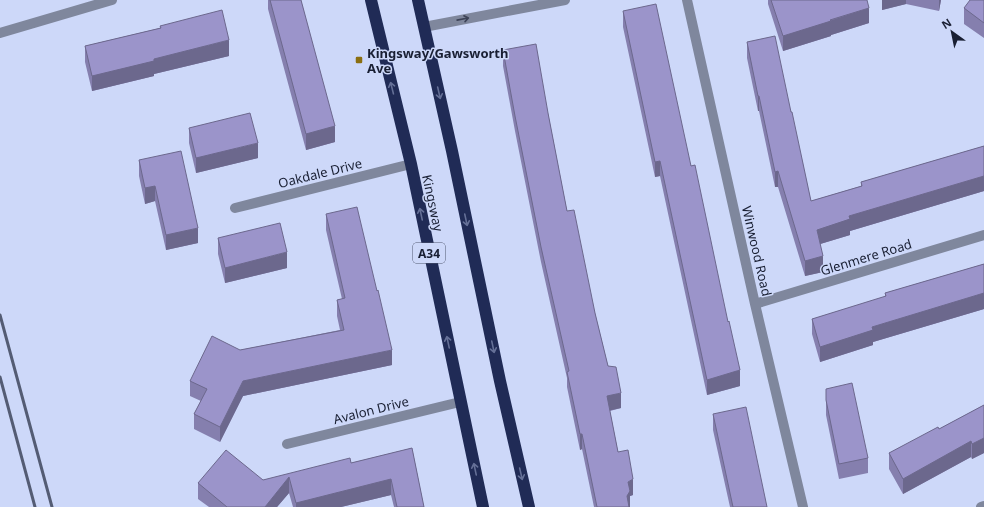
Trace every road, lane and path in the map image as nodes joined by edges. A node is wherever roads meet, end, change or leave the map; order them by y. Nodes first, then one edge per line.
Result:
1 (112, 0) edge
2 (371, 0) edge
3 (418, 0) edge
4 (565, 0) edge
5 (687, 0) edge
6 (424, 27) junction
7 (0, 33) edge
8 (410, 164) junction
9 (235, 208) dead end
10 (984, 236) edge
11 (755, 304) junction
12 (460, 402) junction
13 (287, 444) dead end
14 (483, 507) edge
15 (529, 507) edge
16 (803, 507) edge

1 - 7 street
8 -> 2 highway, Kingsway / A34
3 - 6 highway
6 -> 4 street
5 - 11 street, Winwood Road
6 -> 15 highway
8 - 9 street, Oakdale Drive
12 -> 8 highway, Kingsway / A34
10 - 11 street, Glenmere Road
11 - 16 street, Winwood Road
12 - 13 street, Avalon Drive
14 -> 12 highway, Kingsway / A34

